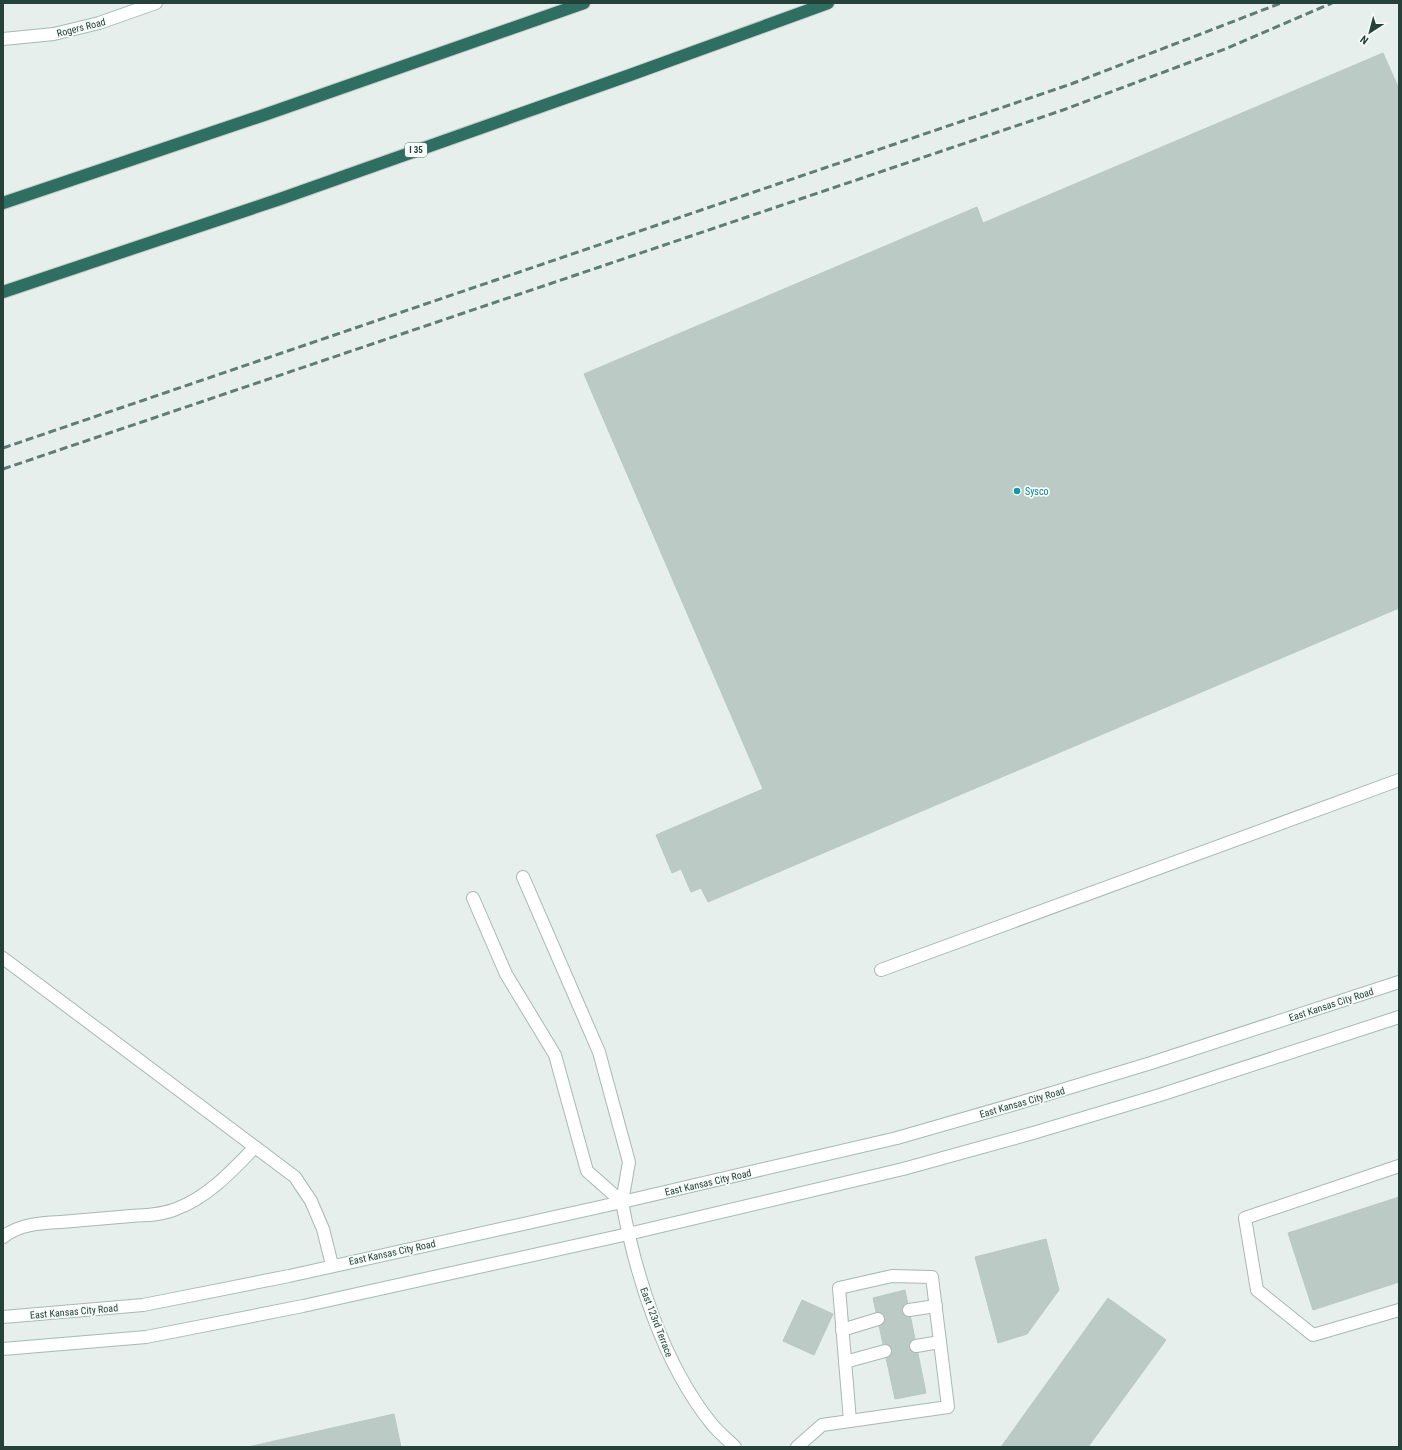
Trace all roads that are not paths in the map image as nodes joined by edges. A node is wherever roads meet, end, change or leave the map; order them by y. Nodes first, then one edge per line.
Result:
1 (156, 3) edge
2 (584, 3) edge
3 (828, 3) edge
4 (3, 39) edge
5 (3, 203) edge
6 (3, 292) edge
7 (1399, 780) edge
8 (523, 877) dead end
9 (473, 898) dead end
10 (3, 958) edge
11 (881, 970) dead end
12 (1399, 982) edge
13 (1399, 1017) edge
14 (254, 1147) junction
15 (1399, 1166) edge
16 (622, 1202) junction
17 (628, 1234) junction
18 (3, 1237) edge
19 (332, 1265) junction
20 (936, 1306) junction
21 (909, 1310) dead end
22 (1399, 1310) edge
23 (3, 1317) edge
24 (878, 1319) dead end
25 (842, 1330) junction
26 (940, 1342) junction
27 (916, 1346) dead end
28 (3, 1349) edge
29 (885, 1351) dead end
30 (845, 1362) junction
31 (850, 1421) junction
32 (735, 1447) edge
33 (797, 1447) edge

1 - 4 main road, Rogers Road
2 - 5 highway
3 - 6 highway, I 35
7 - 11 main road
8 - 16 main road
9 - 16 main road
10 - 14 main road
12 - 16 main road, East Kansas City Road
13 - 17 main road
14 - 18 main road
14 - 19 main road
15 - 22 main road
16 - 17 main road, East 123rd Terrace
16 - 19 main road, East Kansas City Road
17 - 28 main road
17 - 32 main road, East 123rd Terrace
19 - 23 main road, East Kansas City Road
20 - 21 main road
20 - 25 main road
20 - 26 main road
24 - 25 main road
25 - 30 main road
26 - 27 main road
26 - 31 main road
29 - 30 main road
30 - 31 main road
31 - 33 main road

